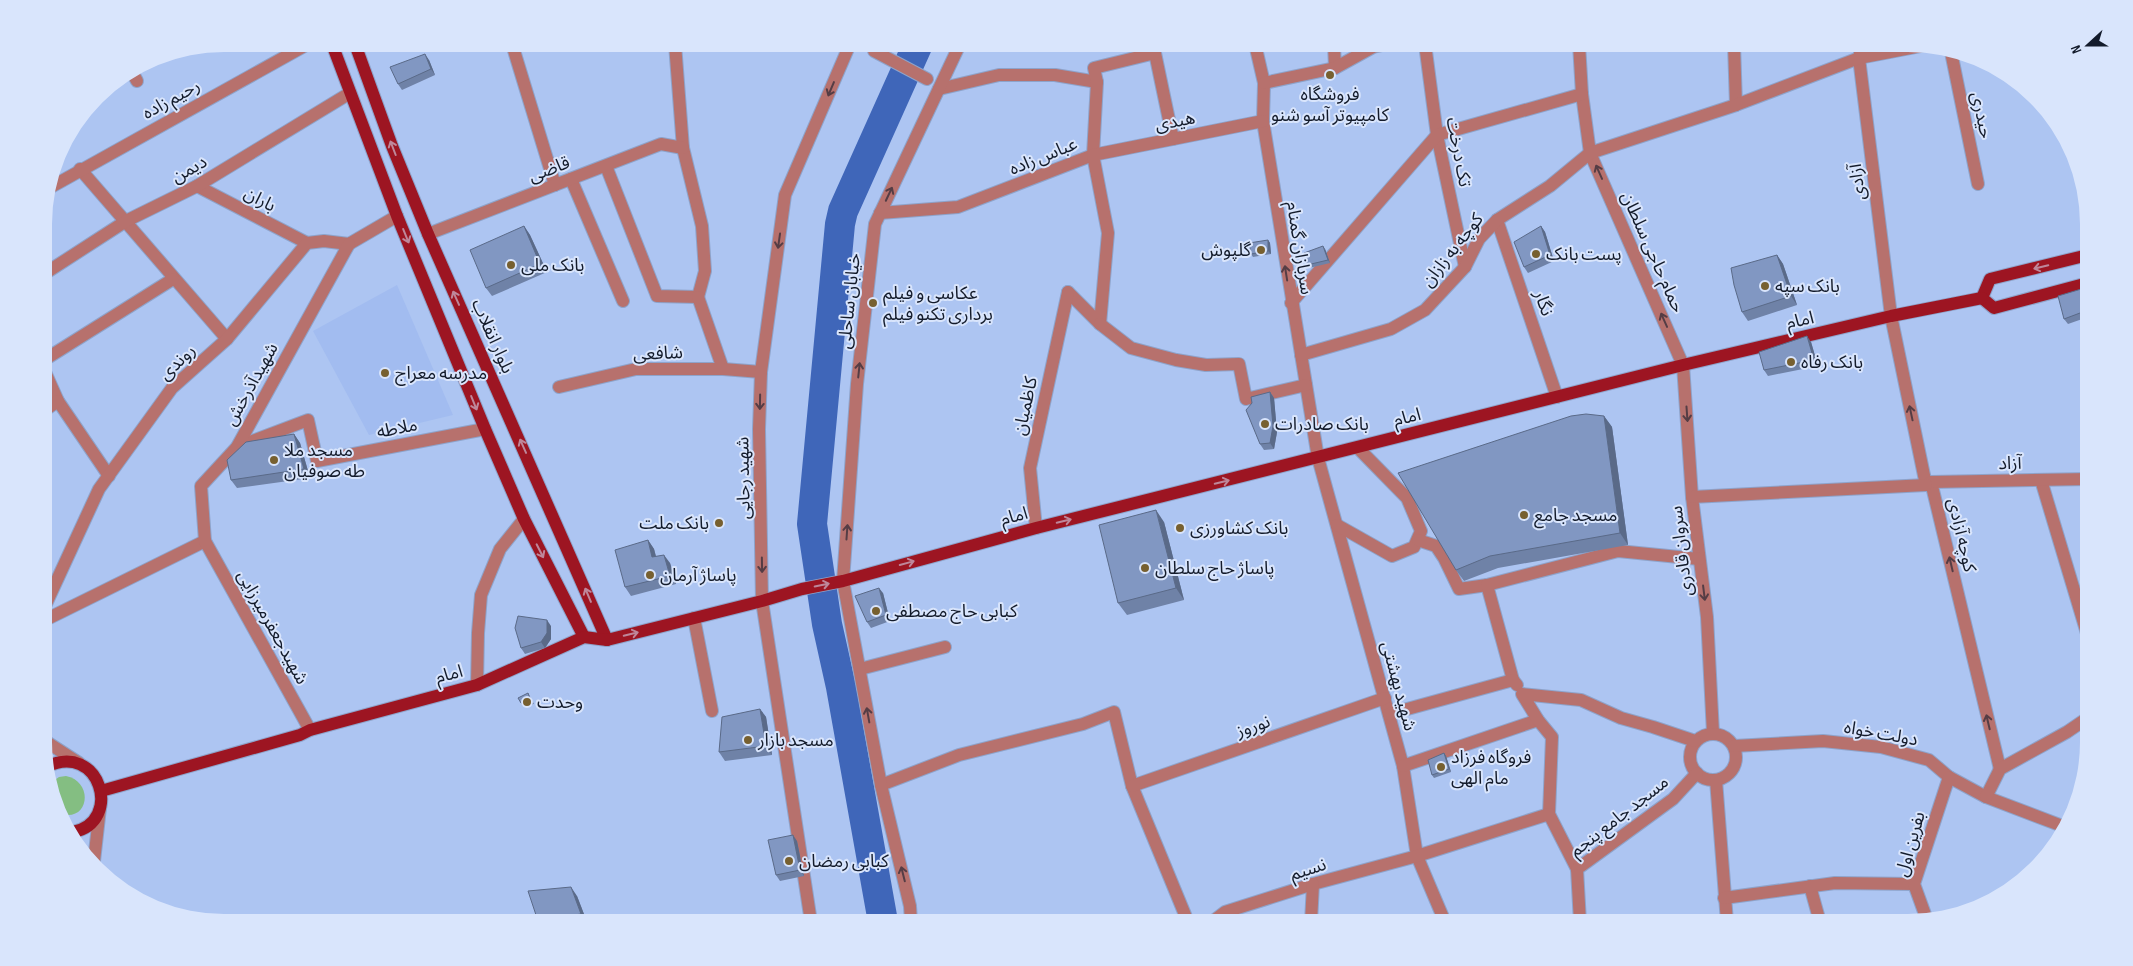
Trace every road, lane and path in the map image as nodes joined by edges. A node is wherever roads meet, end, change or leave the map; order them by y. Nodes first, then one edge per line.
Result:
1 (1141, 52) edge
2 (1156, 52) edge
3 (1257, 52) edge
4 (1334, 52) edge
5 (1363, 52) edge
6 (1426, 52) edge
7 (1579, 52) edge
8 (1734, 52) edge
9 (1860, 52) edge
10 (1890, 52) edge
11 (292, 53) edge
12 (335, 53) edge
13 (358, 53) edge
14 (515, 53) edge
15 (676, 53) edge
16 (846, 53) edge
17 (879, 53) edge
18 (956, 53) edge
19 (1859, 58) junction
20 (1952, 58) edge
21 (1335, 68) junction
22 (927, 78) dead end
23 (1097, 82) junction
24 (1264, 82) junction
25 (939, 89) junction
26 (350, 93) junction
27 (1582, 94) junction
28 (1736, 105) junction
29 (1263, 121) junction
30 (1437, 134) junction
31 (1172, 139) junction
32 (683, 148) junction
33 (1590, 153) junction
34 (1093, 155) junction
35 (606, 166) junction
36 (80, 169) junction
37 (571, 179) junction
38 (57, 183) edge
39 (1978, 184) dead end
40 (555, 185) junction
41 (197, 186) junction
42 (880, 213) junction
43 (397, 216) junction
44 (1498, 220) junction
45 (126, 221) junction
46 (428, 234) junction
47 (307, 243) junction
48 (348, 244) junction
49 (2080, 257) edge
50 (1464, 267) junction
51 (53, 268) edge
52 (173, 278) junction
53 (2080, 285) edge
54 (698, 296) junction
55 (1982, 298) junction
56 (623, 301) dead end
57 (1291, 303) junction
58 (1891, 316) junction
59 (1100, 324) junction
60 (227, 339) junction
61 (53, 354) edge
62 (1301, 355) junction
63 (1683, 365) junction
64 (723, 369) junction
65 (761, 372) junction
66 (1306, 385) junction
67 (559, 387) dead end
68 (53, 390) edge
69 (1557, 397) junction
70 (58, 401) junction
71 (53, 405) edge
72 (485, 429) junction
73 (237, 446) junction
74 (1358, 448) junction
75 (1318, 458) junction
76 (109, 476) junction
77 (2042, 480) junction
78 (2080, 480) edge
79 (1929, 484) junction
80 (1692, 497) junction
81 (524, 519) junction
82 (1337, 525) junction
83 (1036, 528) junction
84 (1418, 540) junction
85 (205, 541) junction
86 (1699, 559) junction
87 (843, 581) junction
88 (1487, 585) junction
89 (52, 590) edge
90 (762, 601) junction
91 (2080, 609) edge
92 (52, 616) edge
93 (694, 618) junction
94 (584, 637) junction
95 (607, 640) junction
96 (945, 647) dead end
97 (860, 669) junction
98 (1513, 680) junction
99 (477, 685) junction
100 (1522, 694) junction
101 (1385, 698) junction
102 (712, 711) dead end
103 (1389, 714) junction
104 (1538, 720) junction
105 (2080, 723) edge
106 (310, 730) junction
107 (1712, 733) junction
108 (1695, 741) junction
109 (52, 746) edge
110 (1734, 746) junction
111 (54, 763) edge
112 (79, 763) junction
113 (1402, 766) junction
114 (2000, 769) junction
115 (1697, 773) junction
116 (1949, 777) junction
117 (1716, 780) junction
118 (881, 785) junction
119 (1132, 786) junction
120 (101, 791) junction
121 (1986, 797) junction
122 (100, 808) junction
123 (1549, 814) junction
124 (2058, 825) edge
125 (78, 830) edge
126 (95, 854) edge
127 (1417, 856) junction
128 (1577, 869) junction
129 (1313, 884) junction
130 (1914, 884) junction
131 (1810, 886) junction
132 (1724, 898) junction
133 (1924, 912) edge
134 (1184, 913) edge
135 (1223, 913) edge
136 (1311, 913) edge
137 (1441, 913) edge
138 (1580, 913) edge
139 (1726, 913) edge
140 (1818, 913) edge
141 (810, 914) edge
142 (910, 914) edge

1 - 23 street, عباس زاده
2 - 31 street
3 - 24 street, سربازان گمنام
4 - 21 street
5 - 21 street
6 - 30 street, تک درخت
7 - 27 street, حمام حاجی سلطان
8 - 28 street
9 - 19 street, آزادی
10 - 19 street
11 - 36 street, رحیم زاده
12 - 26 main road
46 -> 13 main road, بلوار انقلاب
14 - 40 street
15 - 32 street
16 -> 65 street, شهید رجایی
17 - 22 street
18 - 25 street, خیابان ساحلی
19 - 28 street
19 - 58 street, آزادی
20 - 39 street, حیدری
21 - 24 street
23 - 25 street
23 - 34 street, عباس زاده
24 - 29 street, سربازان گمنام
42 -> 25 street, خیابان ساحلی
26 - 41 street, دیمن
26 - 43 main road
27 - 30 street
27 - 33 street, حمام حاجی سلطان
28 - 33 street
29 - 31 street, هیدی
57 -> 29 street, سربازان گمنام
30 - 50 street, تک درخت
30 - 57 street
31 - 34 street, هیدی
32 - 35 street, قاضی
32 - 54 street
33 - 44 street, کوچه به زازان
63 -> 33 street, حمام حاجی سلطان
34 - 42 street, عباس زاده
34 - 59 street
35 - 37 street, قاضی
35 - 54 street
36 - 38 street, رحیم زاده
36 - 45 street
37 - 40 street, قاضی
37 - 56 street
40 - 46 street, قاضی
41 - 45 street, دیمن
41 - 47 street, باران
87 -> 42 street, خیابان ساحلی
43 - 48 street
43 -> 72 main road
44 - 50 street, کوچه به زازان
44 - 69 street, نگار
45 - 51 street, دیمن
45 - 52 street
95 -> 46 main road, بلوار انقلاب
47 - 48 street
47 - 60 street, روندی
48 - 73 street, شهیدآذرخش
49 -> 55 main road
50 - 62 street, کوچه به زازان
52 - 60 street
52 - 61 street
53 - 55 main road
54 - 64 street
55 - 58 main road, امام
57 - 62 street, سربازان گمنام
58 - 63 main road, امام
79 -> 58 street, کوچه آزادی
59 - 66 street
59 - 83 street, کاظمیان
60 - 76 street, روندی
62 - 66 street, سربازان گمنام
63 - 69 main road, امام
63 -> 80 street, سروان قادری
64 - 65 street, شافعی
64 - 67 street, شافعی
65 -> 90 street, شهید رجایی
66 - 75 street, سربازان گمنام
68 - 70 street
69 - 74 main road, امام
70 - 71 street
70 - 76 street
72 - 73 street, ملاطه
72 - 81 main road
73 - 85 street, شهیدآذرخش
74 - 75 main road, امام
74 - 84 street
75 - 82 street, شهید بهشتی
83 -> 75 main road, امام
76 - 89 street, روندی
77 - 78 street, آزاد
77 - 79 street, آزاد
77 - 91 street
79 - 80 street, آزاد
114 -> 79 street, کوچه آزادی
80 - 86 street, سروان قادری
81 -> 94 main road
81 - 99 street
82 - 84 street
82 - 101 street, شهید بهشتی
87 -> 83 main road, امام
84 - 88 street
85 - 92 street
85 - 106 street, شهیدجعفرمیرزایی
86 - 88 street
86 -> 107 street, سروان قادری
90 -> 87 main road, امام
87 - 97 street, خیابان ساحلی
88 - 98 street
90 - 93 main road
90 - 141 street, شهید رجایی
95 -> 93 main road
93 - 102 street
94 - 95 main road
94 - 99 main road, امام
96 - 97 street
118 -> 97 street, خیابان ساحلی
98 - 100 street
98 - 103 street
99 - 106 main road, امام
100 - 104 street
100 - 108 street
101 - 103 street, شهید بهشتی
101 - 119 street, نوروز
103 - 113 street, شهید بهشتی
104 - 113 street
104 - 123 street
105 - 114 street
106 - 120 main road, امام
107 - 108 street
107 - 110 street
108 - 115 street
109 - 112 street
110 - 116 street, دولت خواه
110 - 117 street
111 - 112 main road
112 - 120 main road
113 - 127 street, شهید بهشتی
114 - 121 street
115 - 117 street
115 - 128 street, مسجد جامع پنجم
116 - 121 street, دولت خواه
116 - 130 street, بفرین اول
117 - 132 street
118 - 119 street
142 -> 118 street, خیابان ساحلی
119 - 134 street
120 - 122 main road
121 - 124 street, دولت خواه
122 - 125 main road
122 - 126 street
123 - 127 street, نسیم
123 - 128 street
127 - 129 street, نسیم
127 - 137 street, شهید بهشتی
128 - 138 street, مسجد جامع پنجم
129 - 135 street, نسیم
129 - 136 street
130 - 131 street
130 - 133 street, بفرین اول
131 - 132 street
131 - 140 street
132 - 139 street

